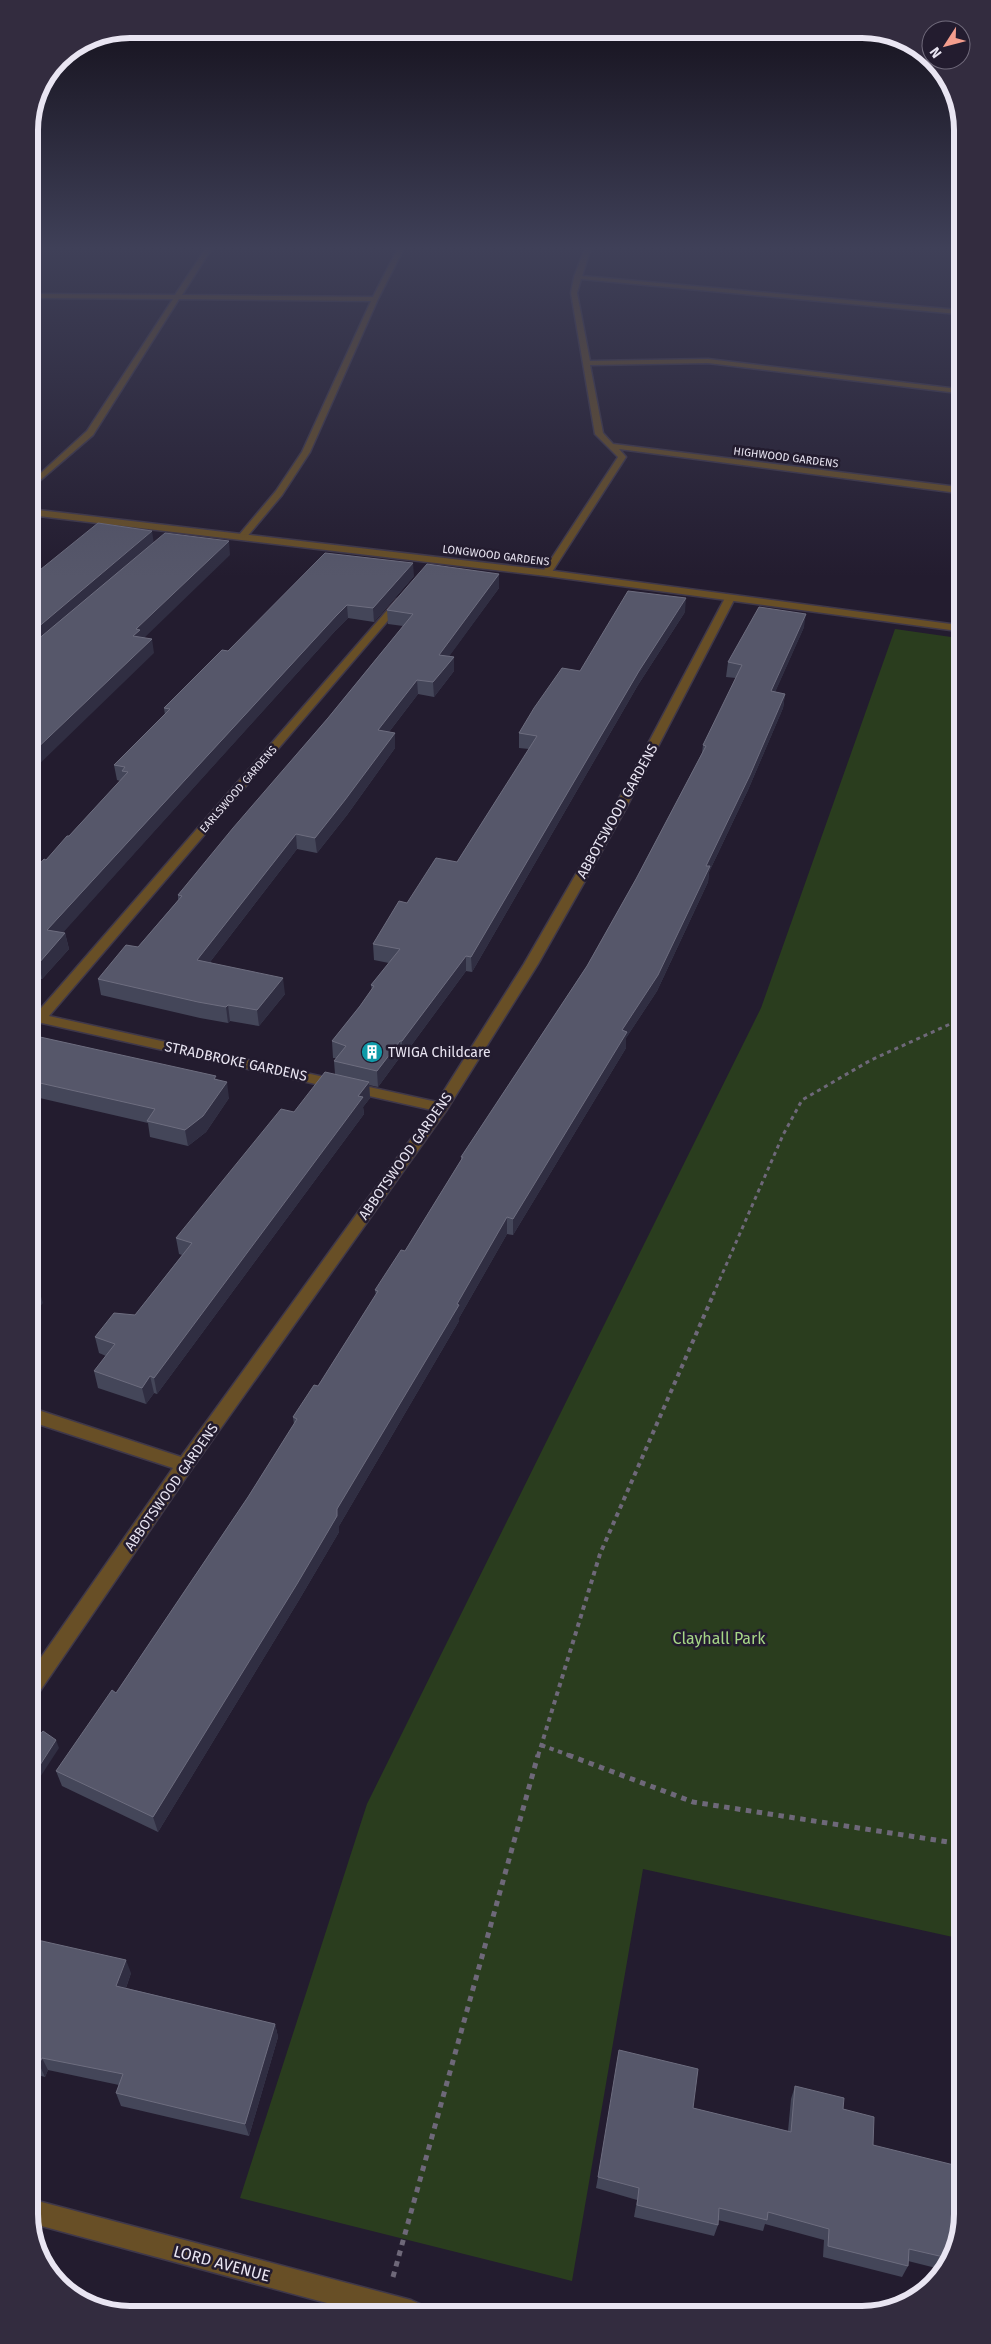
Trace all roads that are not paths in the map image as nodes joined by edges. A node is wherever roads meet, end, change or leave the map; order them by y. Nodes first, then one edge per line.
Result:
1 (138, 357) edge
2 (349, 357) edge
3 (586, 357) edge
4 (587, 363) junction
5 (954, 391) edge
6 (610, 446) junction
7 (38, 480) edge
8 (954, 489) edge
9 (38, 513) edge
10 (180, 530) junction
11 (172, 536) edge
12 (242, 537) junction
13 (547, 574) junction
14 (409, 590) edge
15 (730, 598) junction
16 (954, 627) edge
17 (38, 1015) edge
18 (38, 1017) edge
19 (441, 1108) junction
20 (38, 1417) edge
21 (185, 1465) junction
22 (38, 1678) edge
23 (38, 2213) edge
24 (385, 2306) edge

1 - 7 street
2 - 12 street
3 - 4 street
4 - 5 street
4 - 6 street
6 - 8 street, HIGHWOOD GARDENS
6 - 13 street
9 - 10 street, LONGWOOD GARDENS
10 - 11 street
10 - 12 street, LONGWOOD GARDENS
12 - 13 street, LONGWOOD GARDENS
13 - 15 street, LONGWOOD GARDENS
14 - 17 street, EARLSWOOD GARDENS
15 - 16 street
15 - 19 street, ABBOTSWOOD GARDENS
18 - 19 street, STRADBROKE GARDENS
19 - 21 street, ABBOTSWOOD GARDENS
20 - 21 street
21 - 22 street, ABBOTSWOOD GARDENS
23 - 24 street, LORD AVENUE

